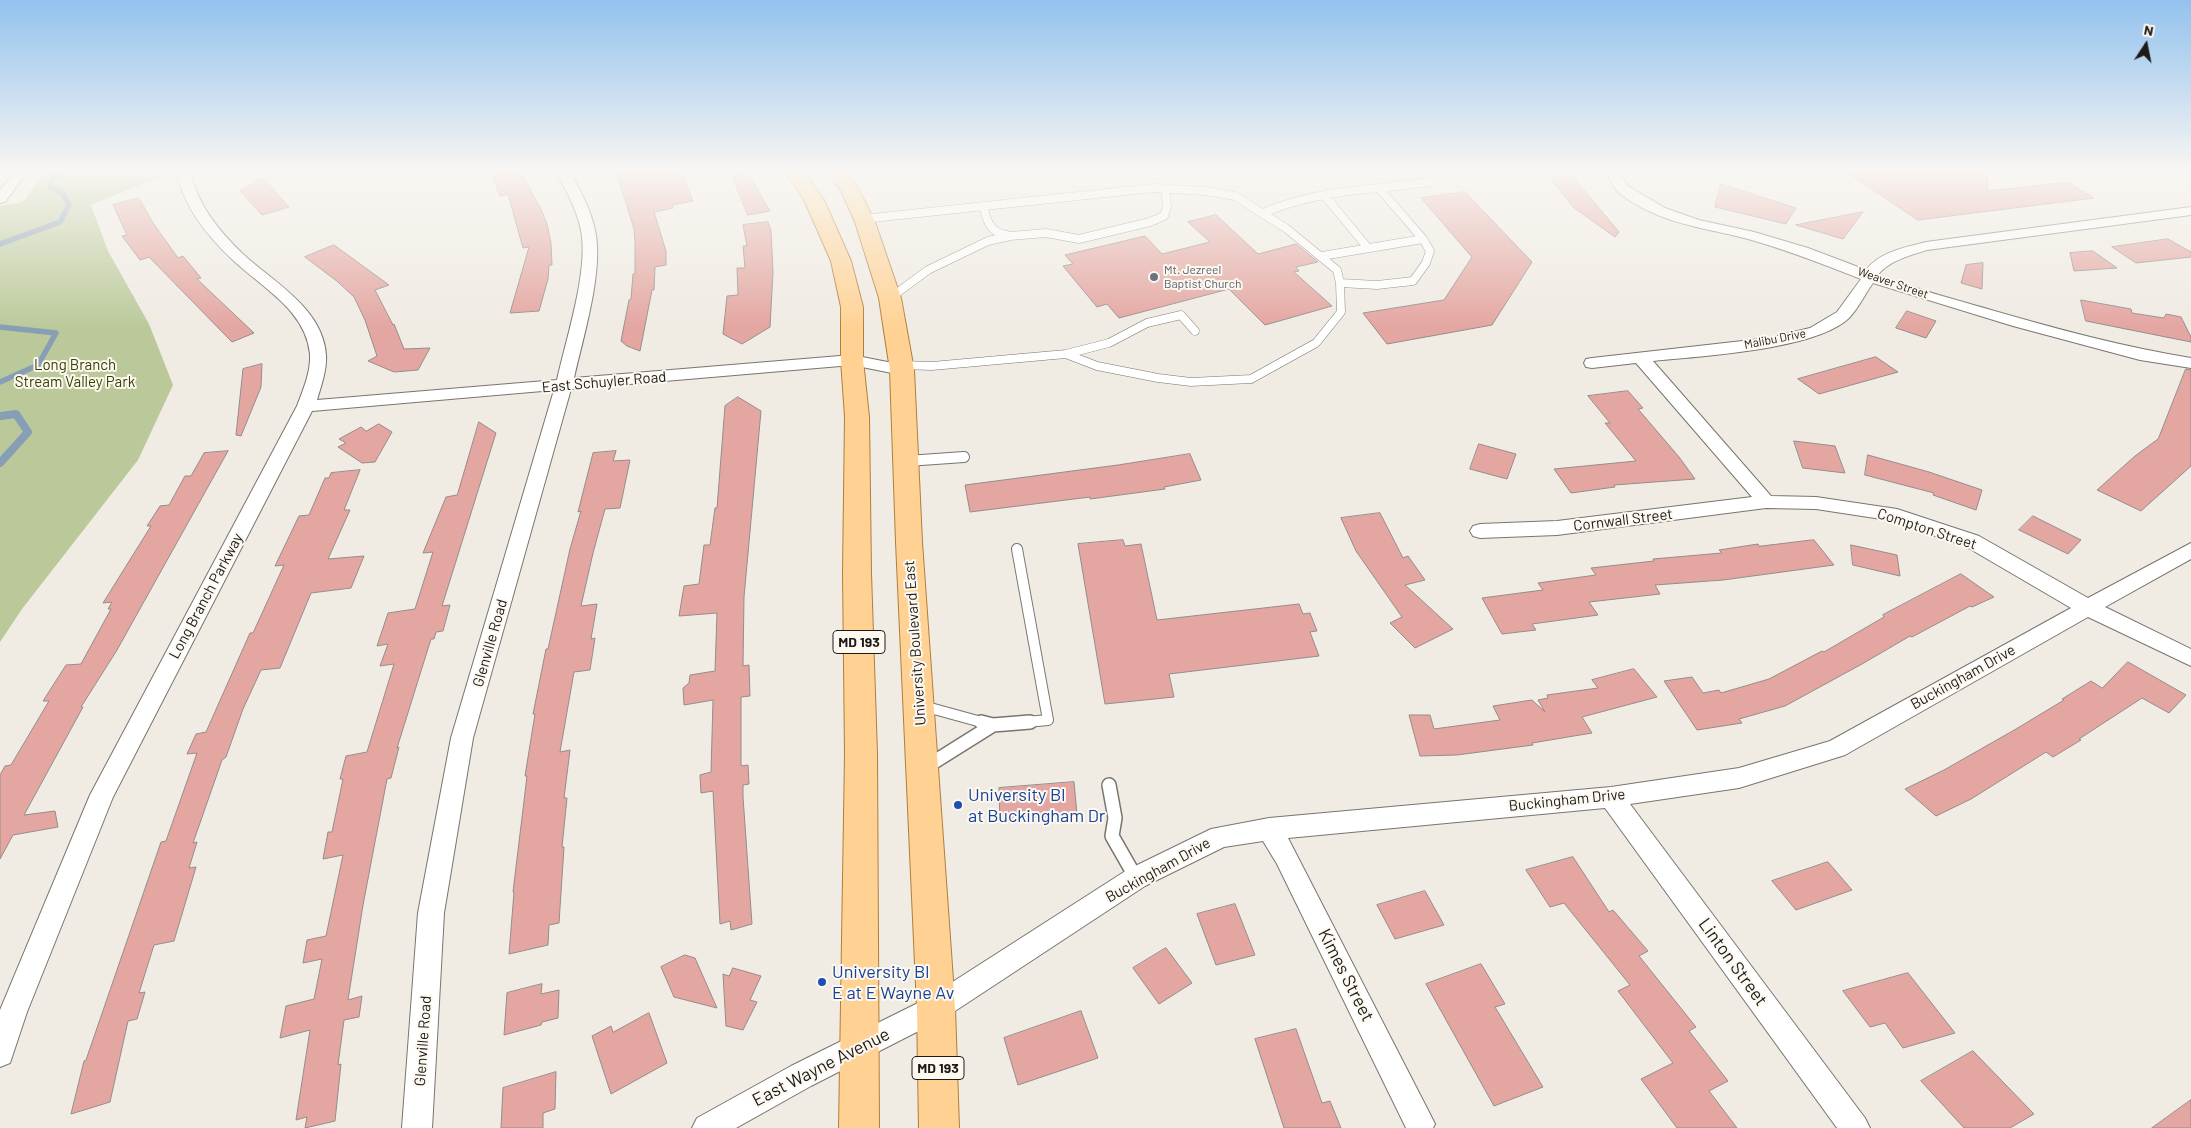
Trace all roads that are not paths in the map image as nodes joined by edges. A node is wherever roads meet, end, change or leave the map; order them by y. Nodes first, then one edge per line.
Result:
1 (207, 223) edge
2 (585, 223) edge
3 (824, 223) edge
4 (864, 223) edge
5 (988, 223) edge
6 (1147, 223) edge
7 (1275, 223) edge
8 (1347, 223) edge
9 (1409, 223) edge
10 (1691, 223) edge
11 (2103, 223) edge
12 (1010, 236) junction
13 (1423, 239) junction
14 (1368, 248) junction
15 (1322, 256) junction
16 (1870, 276) junction
17 (1340, 283) junction
18 (890, 298) junction
19 (1195, 331) dead end
20 (1066, 354) junction
21 (1640, 358) junction
22 (852, 360) junction
23 (1592, 362) dead end
24 (2191, 363) edge
25 (901, 367) junction
26 (564, 386) junction
27 (306, 406) junction
28 (964, 458) dead end
29 (906, 461) junction
30 (1766, 502) junction
31 (1480, 531) dead end
32 (1017, 549) dead end
33 (2191, 550) edge
34 (2088, 608) junction
35 (2191, 658) edge
36 (919, 705) junction
37 (993, 725) junction
38 (923, 769) junction
39 (1108, 785) dead end
40 (1611, 797) junction
41 (1268, 829) junction
42 (1136, 878) junction
43 (936, 1008) junction
44 (859, 1047) junction
45 (0, 1053) edge
46 (1420, 1124) dead end
47 (417, 1128) edge
48 (707, 1128) edge
49 (859, 1128) edge
50 (939, 1128) edge
51 (1855, 1128) edge

1 - 27 street, Long Branch Parkway
2 - 26 street, Glenville Road
3 - 22 main road, MD 193
4 - 18 main road, University Boulevard East / MD 193
5 - 12 lane
6 - 12 lane
7 - 15 lane
8 - 14 lane
9 - 13 lane
10 - 16 street, Weaver Street
11 - 16 street, Malibu Drive
12 - 18 lane
13 - 14 lane
13 - 17 lane
14 - 15 lane
15 - 17 lane
16 - 21 street, Malibu Drive
16 - 24 street, Weaver Street
17 - 20 lane
18 - 25 main road, University Boulevard East / MD 193
19 - 20 lane
20 - 25 lane
21 - 23 street, Malibu Drive
21 - 30 street
22 - 25 street, East Schuyler Road
22 - 26 street, East Schuyler Road
22 - 44 main road, MD 193
25 - 29 main road, University Boulevard East / MD 193
26 - 27 street, East Schuyler Road
26 - 47 street, Glenville Road
27 - 45 street, Long Branch Parkway
28 - 29 lane
29 - 36 main road, University Boulevard East / MD 193
30 - 31 street, Cornwall Street
30 - 34 street, Compton Street
32 - 37 lane
33 - 34 street, Buckingham Drive
34 - 35 street, Compton Street
34 - 40 street, Buckingham Drive
36 - 37 lane
36 - 38 main road, University Boulevard East / MD 193
37 - 38 lane
38 - 43 main road, University Boulevard East / MD 193
39 - 42 lane
40 - 41 street, Buckingham Drive
40 - 51 street, Linton Street
41 - 42 street, Buckingham Drive
41 - 46 street, Kimes Street
42 - 43 street, Buckingham Drive
43 - 44 street, East Wayne Avenue
43 - 50 main road, University Boulevard East / MD 193
44 - 48 street, East Wayne Avenue
44 - 49 main road, MD 193

